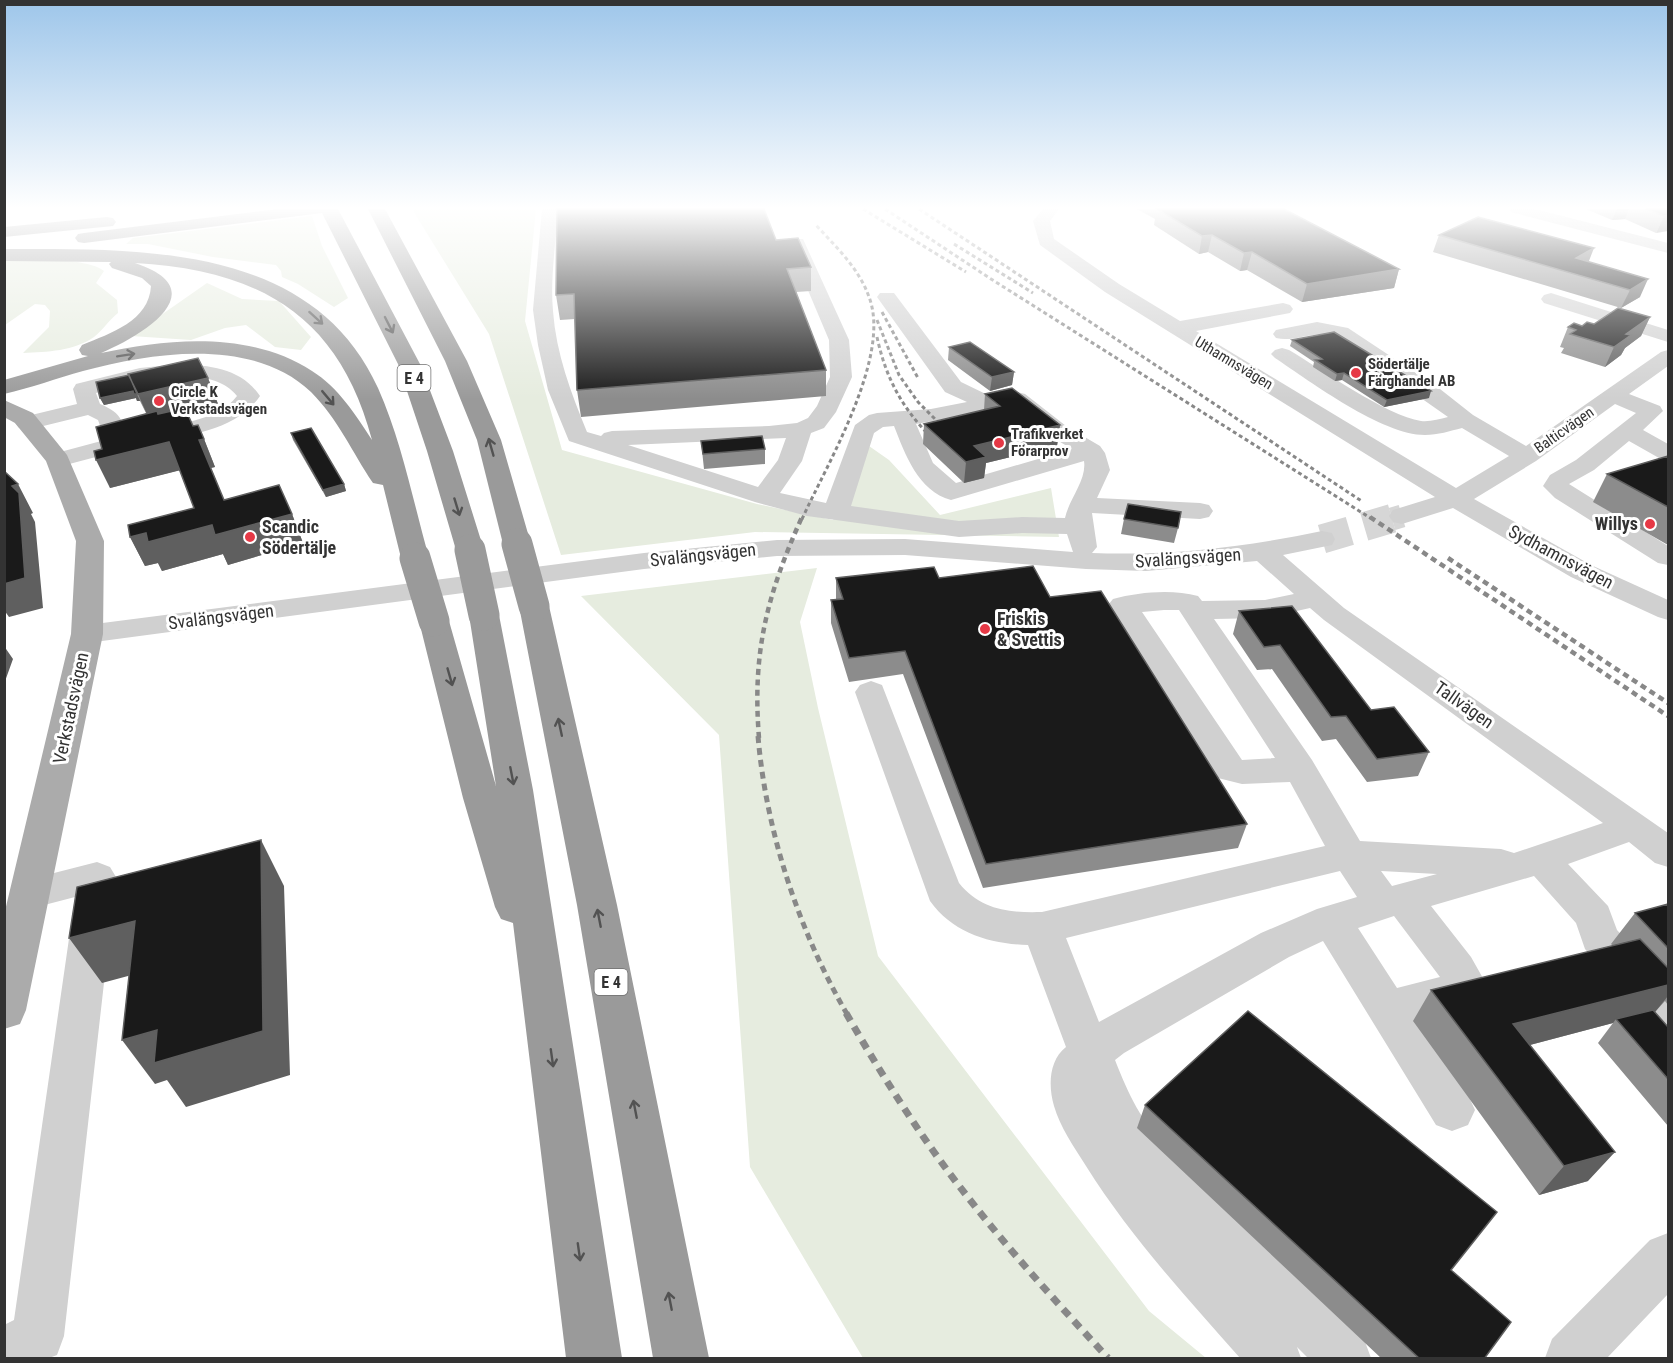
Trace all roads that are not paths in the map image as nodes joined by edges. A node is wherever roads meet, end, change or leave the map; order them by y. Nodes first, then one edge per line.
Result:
1 (148, 273) edge
2 (229, 273) edge
3 (359, 273) edge
4 (410, 273) edge
5 (546, 273) edge
6 (810, 273) edge
7 (1090, 273) edge
8 (887, 297) dead end
9 (1551, 299) dead end
10 (1283, 309) dead end
11 (559, 324) dead end
12 (1177, 328) junction
13 (1668, 336) edge
14 (1668, 356) edge
15 (1614, 396) junction
16 (11, 397) edge
17 (989, 404) junction
18 (90, 408) junction
19 (1659, 416) edge
20 (902, 418) junction
21 (1465, 420) junction
22 (801, 429) junction
23 (1627, 431) junction
24 (118, 444) junction
25 (1091, 451) junction
26 (1526, 456) junction
27 (1662, 459) edge
28 (58, 460) junction
29 (1585, 465) junction
30 (1609, 477) edge
31 (764, 497) junction
32 (1456, 499) junction
33 (401, 510) junction
34 (1200, 511) dead end
35 (836, 513) junction
36 (1080, 516) junction
37 (1402, 516) tunnel mouth
38 (1322, 539) tunnel mouth
39 (1263, 552) junction
40 (1668, 557) edge
41 (1086, 561) junction
42 (1315, 598) junction
43 (1663, 603) edge
44 (1193, 610) junction
45 (87, 633) junction
46 (871, 692) dead end
47 (1300, 768) junction
48 (1634, 826) junction
49 (1668, 853) edge
50 (1349, 855) junction
51 (1534, 862) junction
52 (22, 888) edge
53 (1393, 902) junction
54 (1331, 920) junction
55 (1042, 928) junction
56 (544, 1000) junction
57 (1387, 1009) junction
58 (4, 1010) edge
59 (1668, 1015) edge
60 (1090, 1054) junction
61 (1452, 1110) dead end
62 (1668, 1258) edge
63 (4, 1353) edge
64 (594, 1359) edge
65 (681, 1359) edge
66 (1275, 1359) edge
67 (1345, 1359) edge
68 (1571, 1359) edge

1 - 16 highway
2 -> 33 highway
3 -> 56 highway, E 4, bridge
65 -> 4 highway, E 4, bridge
5 - 31 street
6 - 22 street
7 - 12 street, Uthamnsvägen
8 - 17 street
9 - 13 street
10 - 12 street
11 - 22 street
12 - 32 street, Uthamnsvägen
14 - 15 street, Balticvägen
15 - 19 street
15 - 26 street, Balticvägen
16 - 18 street
16 - 28 main road, Verkstadsvägen
16 -> 33 highway
17 - 20 street
17 - 25 street
18 - 24 street
18 - 24 street
19 - 23 street
20 - 25 street
20 - 35 street
21 - 21 street
21 - 26 street
22 - 31 street
23 - 27 street
23 - 29 street
24 - 28 street
25 - 36 street
26 - 32 street, Balticvägen
28 - 45 main road, Verkstadsvägen
29 - 30 street
29 - 40 street
31 - 35 street
32 - 37 street
32 - 43 street, Sydhamnsvägen
33 -> 56 highway, bridge
34 - 36 street
35 - 36 street
36 - 41 street
38 - 39 street, Svalängsvägen
39 - 41 street, Svalängsvägen
39 - 42 street, Tallvägen
41 - 45 street, Svalängsvägen
42 - 44 street
42 - 48 street, Tallvägen
44 - 47 street
44 - 47 street
45 - 52 main road, Verkstadsvägen
46 - 55 street
47 - 50 street
48 - 49 street, Tallvägen
48 - 51 street
50 - 51 street
50 - 53 street
50 - 55 street
51 - 53 street
51 - 59 street
52 - 58 main road, Verkstadsvägen
52 - 63 street
53 - 54 street
53 - 57 street
54 - 57 street
54 - 60 street
55 - 60 street
56 -> 64 highway, E 4
57 - 61 street
60 - 66 street
60 - 67 street
62 - 68 street

